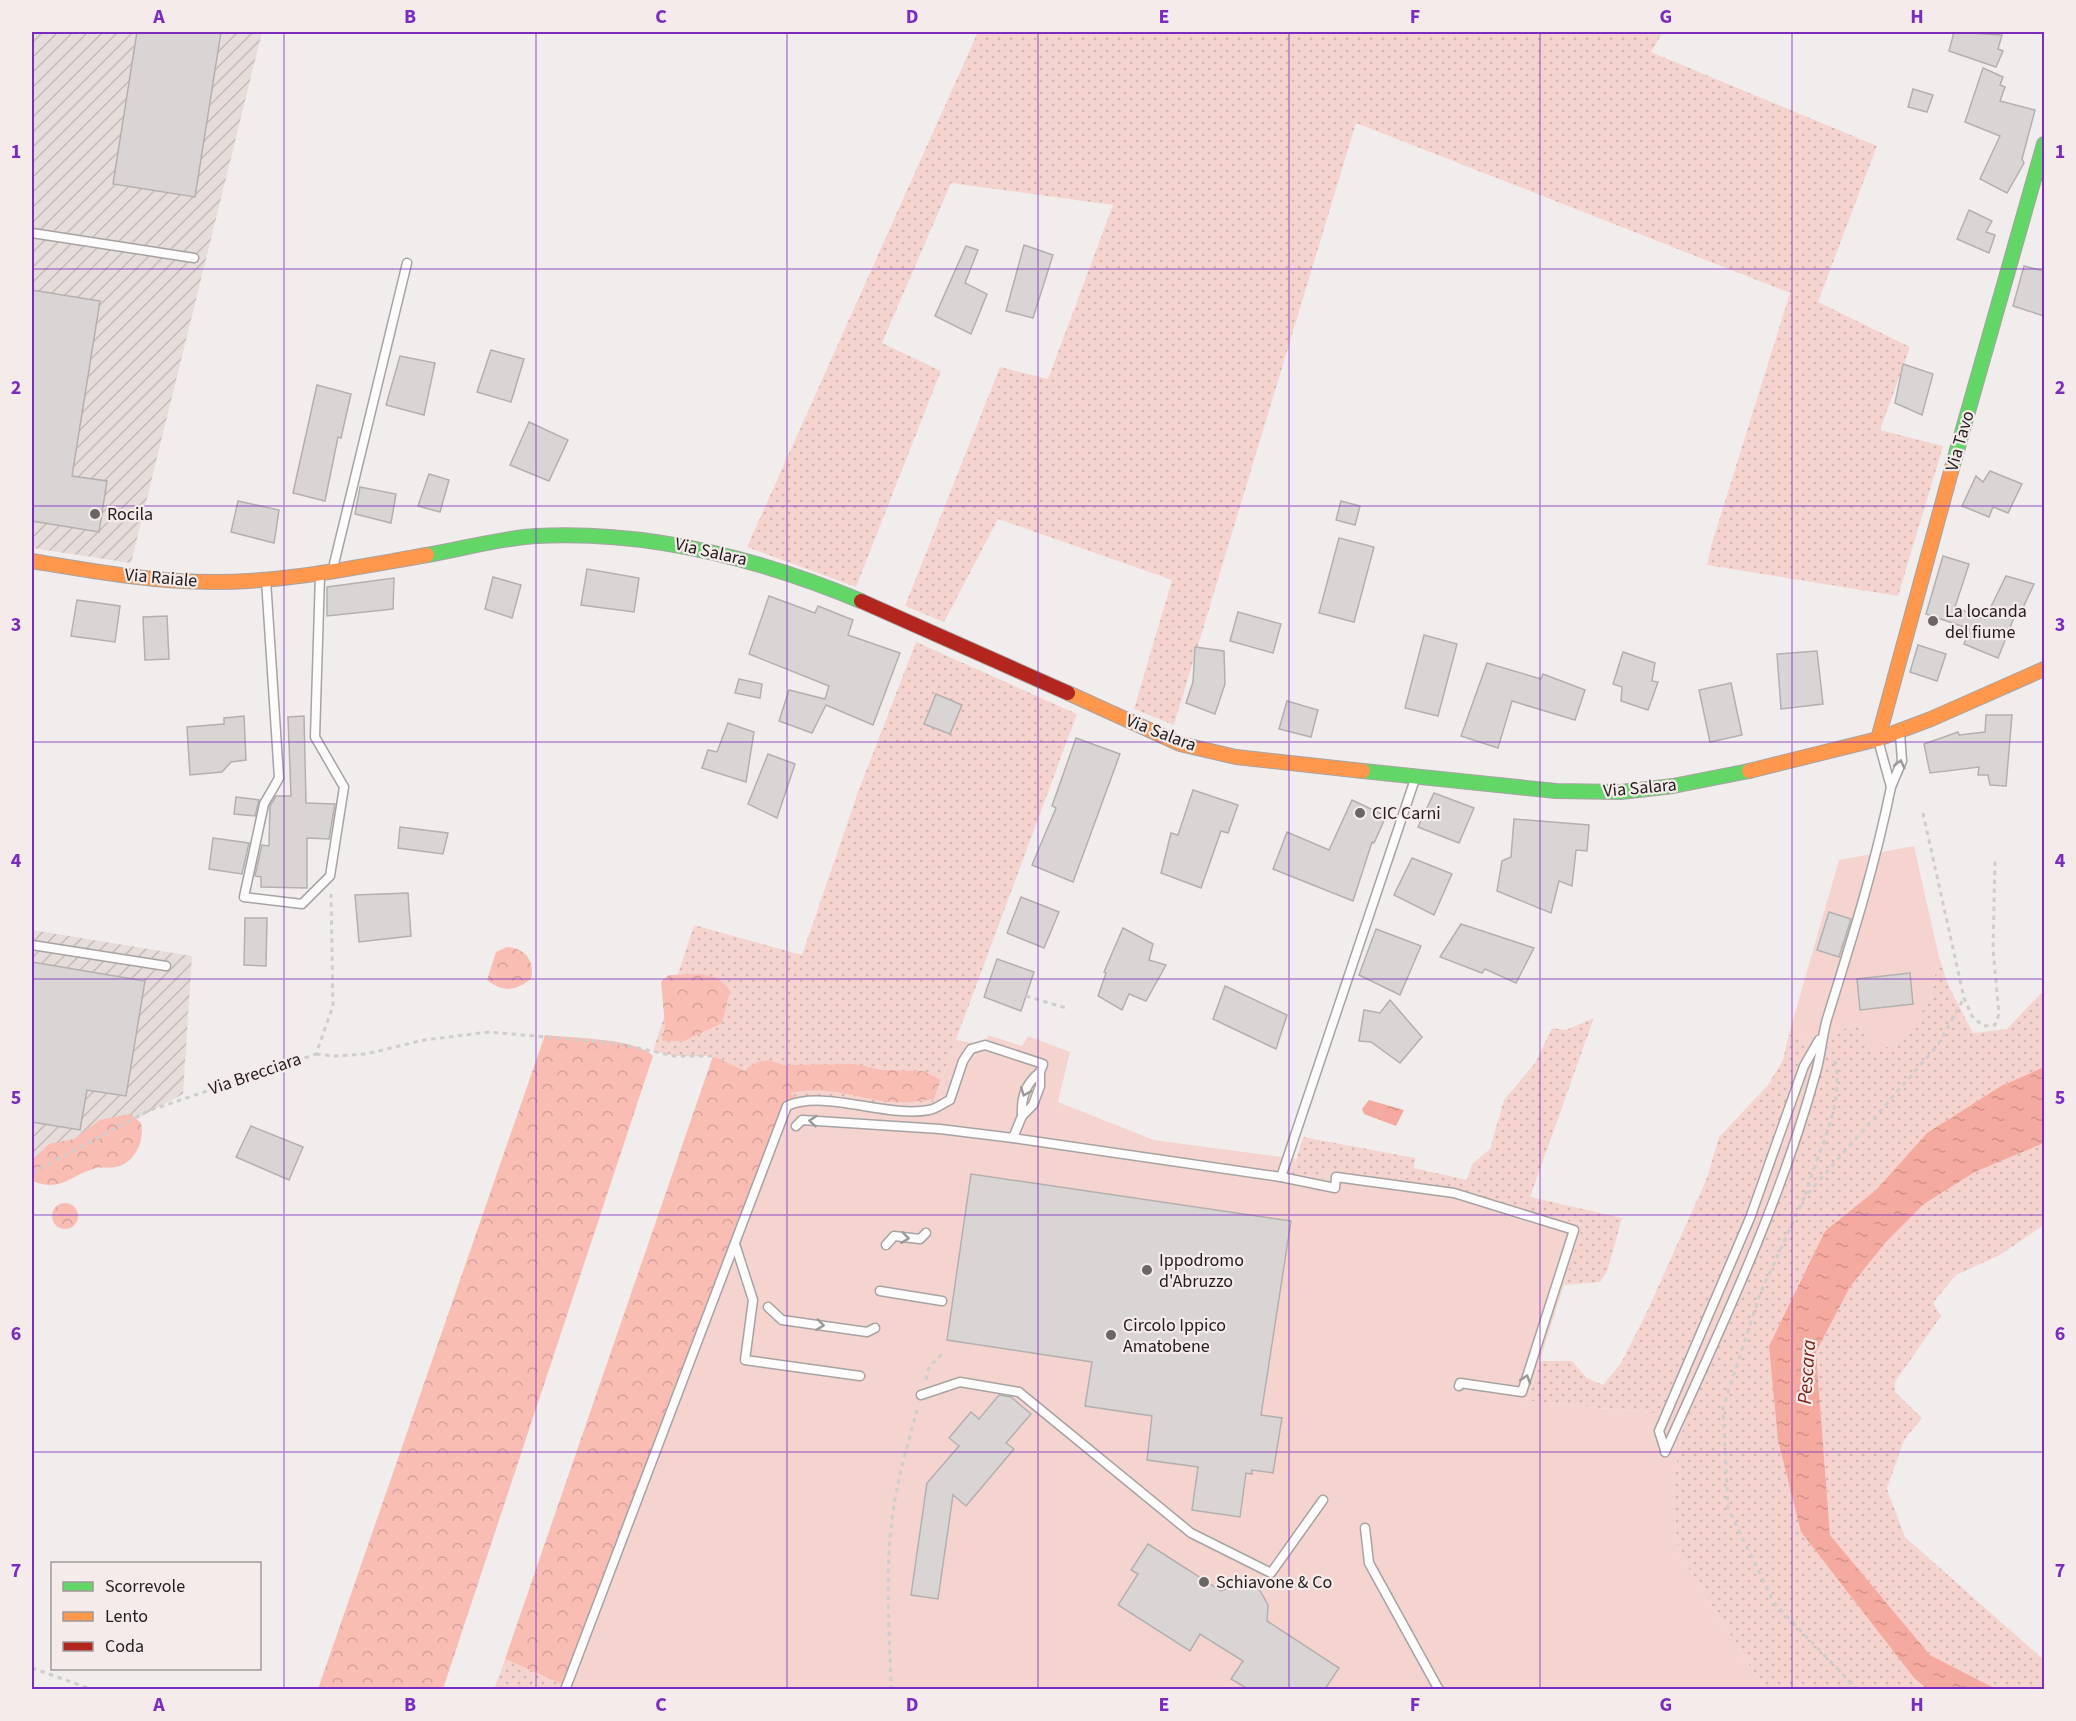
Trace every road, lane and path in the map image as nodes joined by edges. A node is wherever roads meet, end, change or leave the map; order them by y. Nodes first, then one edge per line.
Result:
1 (2044, 144) edge
2 (32, 233) edge
3 (194, 258) dead end
4 (407, 263) dead end
5 (32, 561) edge
6 (326, 573) junction
7 (292, 577) joint
8 (266, 579) junction
9 (2044, 669) edge
10 (1899, 732) junction
11 (1878, 739) junction
12 (1417, 776) junction
13 (1891, 787) junction
14 (1923, 813) dead end
15 (1995, 861) dead end
16 (330, 876) junction
17 (32, 945) edge
18 (166, 966) dead end
19 (1026, 996) dead end
20 (1964, 998) junction
21 (1066, 1008) dead end
22 (1822, 1035) junction
23 (316, 1054) junction
24 (713, 1056) dead end
25 (796, 1126) dead end
26 (1013, 1138) junction
27 (32, 1173) edge
28 (1281, 1177) junction
29 (1804, 1198) junction
30 (926, 1233) dead end
31 (886, 1245) dead end
32 (735, 1246) junction
33 (880, 1291) dead end
34 (942, 1301) dead end
35 (768, 1307) dead end
36 (875, 1328) dead end
37 (943, 1353) dead end
38 (860, 1376) dead end
39 (1459, 1386) dead end
40 (921, 1395) junction
41 (1323, 1500) dead end
42 (1365, 1528) dead end
43 (32, 1668) edge
44 (94, 1689) edge
45 (565, 1689) edge
46 (891, 1689) edge
47 (1440, 1689) edge
48 (1858, 1689) edge

1 - 11 street, Via Tavo
2 - 3 lane
4 - 6 lane
5 - 8 street, Via Raiale
6 - 7 street, Via Salara
6 - 12 street, Via Salara
6 - 16 lane
7 - 8 street, Via Raiale
8 - 16 lane
9 - 10 street, Via Salara
10 - 11 street, Via Salara
13 -> 10 lane
11 - 12 street, Via Salara
11 - 13 lane
12 - 28 lane
13 - 22 lane
14 - 20 path
15 - 20 path
16 - 23 path, Via Brecciara
17 - 18 lane
19 - 21 path
20 - 29 path
22 - 22 lane
22 - 29 path
23 - 24 path
23 - 27 path, Via Brecciara
26 -> 25 lane
26 - 28 lane
26 - 32 lane
39 -> 28 lane
29 - 48 path
31 -> 30 lane
32 - 38 lane
32 - 45 lane
33 - 34 lane
35 -> 36 lane
37 - 40 path
40 - 41 lane
40 - 46 path
42 - 47 lane
43 - 44 path

